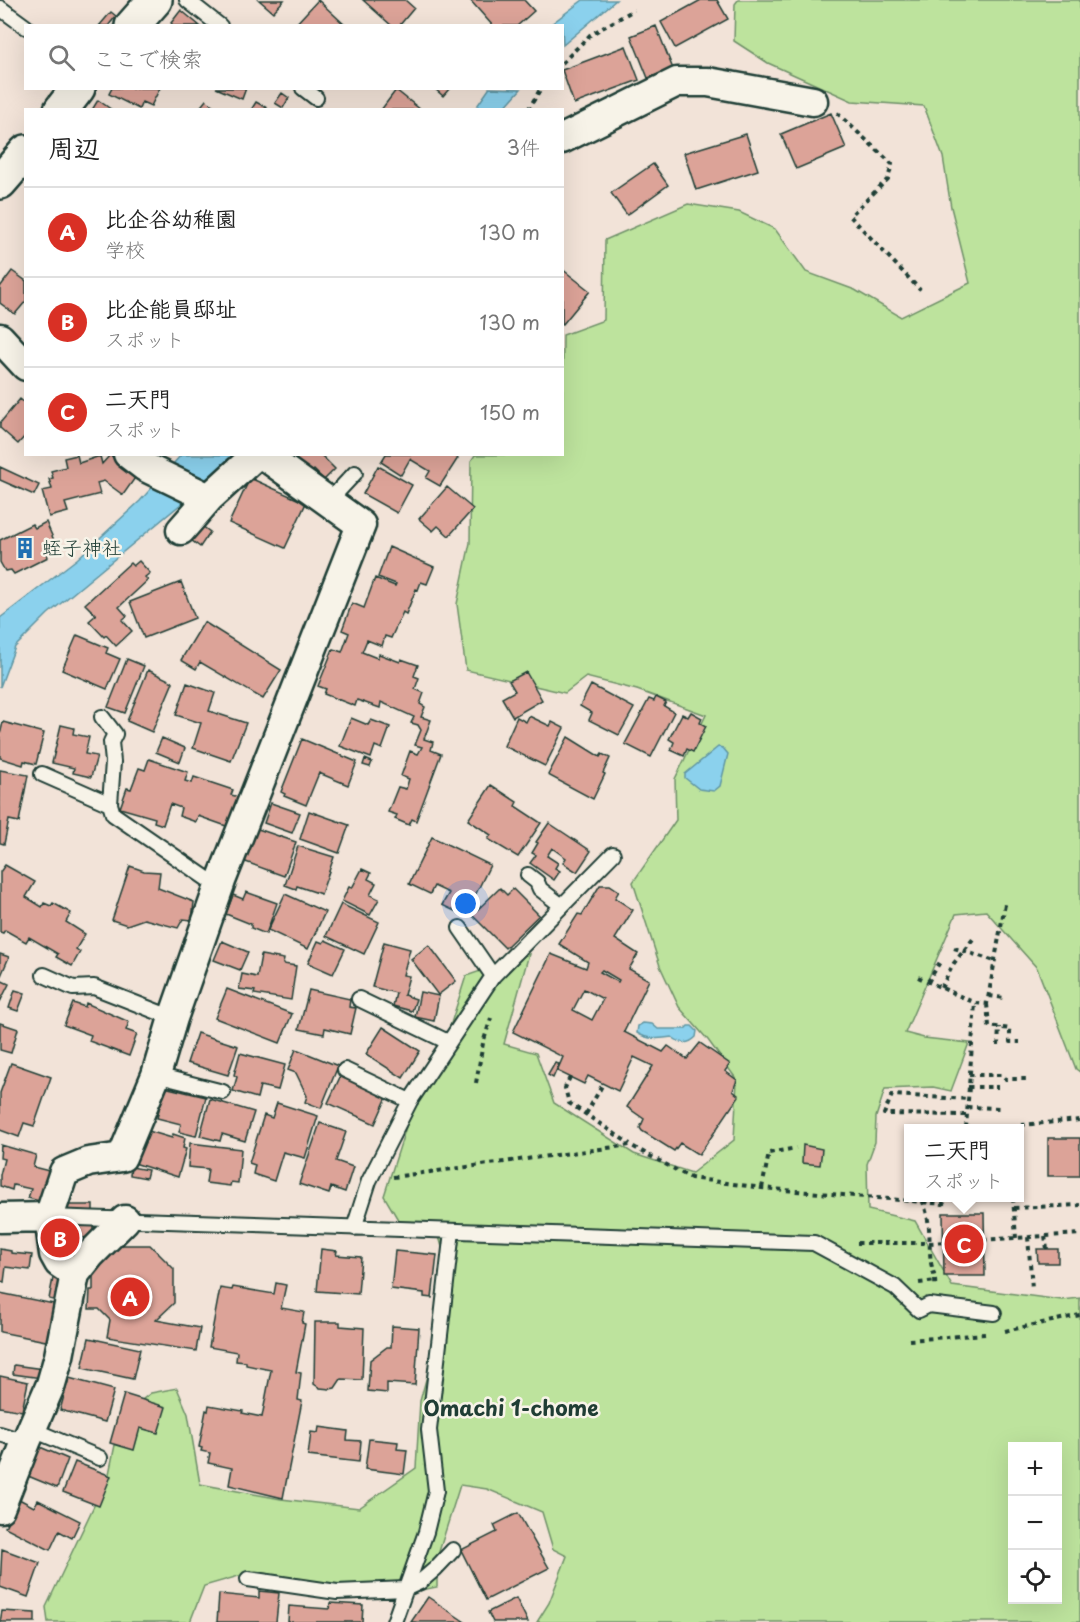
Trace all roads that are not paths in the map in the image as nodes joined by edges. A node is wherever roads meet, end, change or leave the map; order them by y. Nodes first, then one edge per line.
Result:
1 (155, 0) edge
2 (187, 0) edge
3 (0, 8) edge
4 (134, 24) edge
5 (217, 24) edge
6 (24, 26) edge
7 (76, 90) edge
8 (306, 90) edge
9 (316, 98) dead end
10 (813, 101) road end
11 (63, 108) edge
12 (564, 138) edge
13 (24, 154) edge
14 (0, 182) edge
15 (0, 338) edge
16 (24, 364) edge
17 (255, 456) edge
18 (265, 456) edge
19 (137, 460) edge
20 (355, 473) dead end
21 (209, 498) junction
22 (328, 501) junction
23 (181, 530) dead end
24 (102, 717) dead end
25 (42, 774) dead end
26 (110, 804) junction
27 (613, 854) dead end
28 (528, 875) dead end
29 (219, 887) junction
30 (562, 906) junction
31 (460, 928) dead end
32 (44, 975) dead end
33 (493, 976) junction
34 (359, 999) dead end
35 (173, 1018) junction
36 (448, 1042) junction
37 (345, 1070) dead end
38 (156, 1075) junction
39 (224, 1092) dead end
40 (410, 1101) junction
41 (49, 1217) junction
42 (0, 1218) edge
43 (125, 1220) junction
44 (354, 1228) junction
45 (452, 1231) junction
46 (75, 1274) junction
47 (994, 1313) dead end
48 (19, 1435) edge
49 (99, 1458) dead end
50 (0, 1508) edge
51 (453, 1550) dead end
52 (248, 1579) dead end
53 (405, 1589) junction
54 (394, 1622) edge

1 - 4 street
2 - 5 lane
3 - 6 lane
7 - 11 street
8 - 9 lane
10 - 12 street
13 - 14 street
15 - 16 street
17 - 21 street
18 - 22 street
19 - 21 street
20 - 22 lane
21 - 23 street
22 - 29 street
24 - 26 lane
25 - 26 lane
26 - 29 lane
27 - 30 lane
28 - 30 lane
29 - 35 street
30 - 33 lane
31 - 33 lane
32 - 35 lane
33 - 36 lane
34 - 36 lane
35 - 38 street
36 - 40 lane
37 - 40 lane
38 - 39 lane
38 - 41 street
40 - 44 lane
41 - 42 street
41 - 43 lane
41 - 46 street
43 - 44 lane
43 - 46 street
44 - 45 lane
45 - 47 lane
45 - 53 lane
46 - 48 street
48 - 49 lane
48 - 50 street
51 - 53 lane
52 - 53 lane
53 - 54 lane

